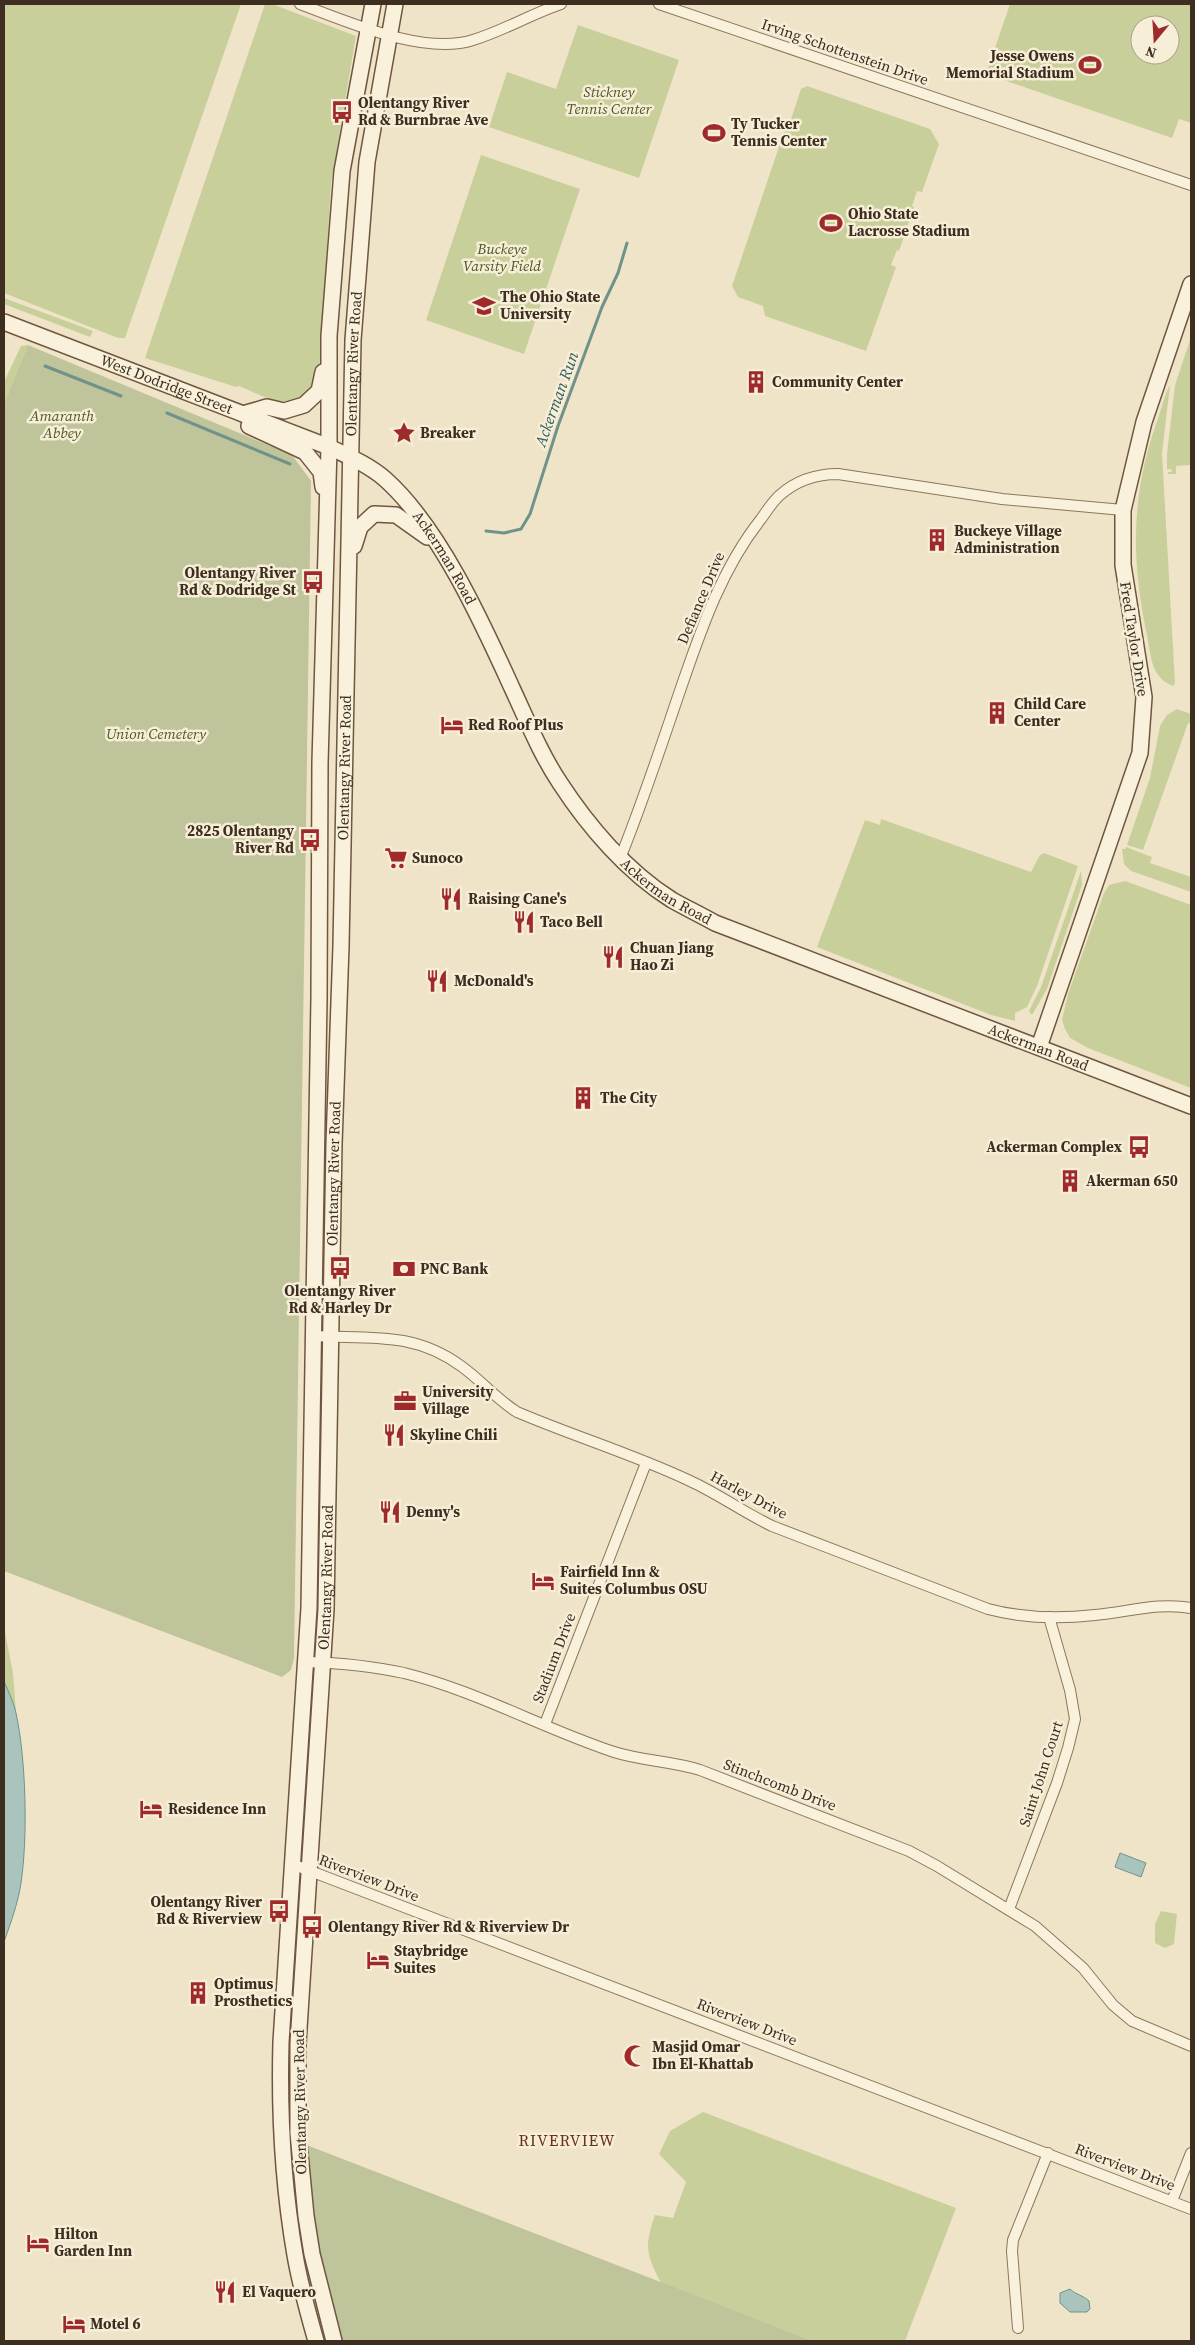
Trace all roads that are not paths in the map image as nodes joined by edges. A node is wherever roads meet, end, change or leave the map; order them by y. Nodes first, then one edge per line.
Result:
1 (300, 4) edge
2 (373, 4) edge
3 (395, 4) edge
4 (561, 4) edge
5 (659, 4) edge
6 (369, 29) junction
7 (389, 35) junction
8 (1191, 185) edge
9 (1191, 284) edge
10 (4, 322) edge
11 (329, 336) junction
12 (206, 399) junction
13 (243, 414) junction
14 (329, 446) junction
15 (352, 457) junction
16 (327, 504) junction
17 (1123, 510) junction
18 (439, 548) junction
19 (348, 570) junction
20 (621, 856) junction
21 (1039, 1047) junction
22 (1191, 1106) edge
23 (314, 1336) junction
24 (332, 1337) junction
25 (646, 1463) junction
26 (1191, 1608) edge
27 (1049, 1617) junction
28 (306, 1662) junction
29 (323, 1662) junction
30 (545, 1724) junction
31 (292, 1864) junction
32 (309, 1871) junction
33 (1009, 1909) junction
34 (1191, 2046) edge
35 (1048, 2153) junction
36 (1191, 2153) edge
37 (1172, 2201) junction
38 (1191, 2209) edge
39 (1018, 2328) dead end
40 (316, 2341) edge
41 (334, 2341) edge

1 - 6 street
2 - 6 main road, Olentangy River Road
3 - 7 main road, Olentangy River Road
4 - 7 street
5 - 8 street, Irving Schottenstein Drive
6 - 7 street
6 - 11 main road, Olentangy River Road
7 - 15 main road, Olentangy River Road
9 - 17 main road, Fred Taylor Drive
10 - 12 main road, West Dodridge Street
11 - 13 main road
11 - 14 main road, Olentangy River Road
12 - 13 main road, West Dodridge Street
12 - 16 main road
13 - 14 main road, West Dodridge Street
14 - 15 main road, Ackerman Road
14 - 16 main road, Olentangy River Road
15 - 18 main road, Ackerman Road
15 - 19 main road, Olentangy River Road
16 - 23 main road, Olentangy River Road
17 - 20 street, Defiance Drive
17 - 21 main road, Fred Taylor Drive
18 - 19 main road
18 - 20 main road, Ackerman Road
19 - 24 main road, Olentangy River Road
20 - 21 main road, Ackerman Road
21 - 22 main road, Ackerman Road
23 - 24 street, Harley Drive
23 - 28 main road, Olentangy River Road
24 - 25 street, Harley Drive
24 - 29 main road, Olentangy River Road
25 - 27 street, Harley Drive
25 - 30 street, Stadium Drive
26 - 27 street, Harley Drive
27 - 33 street, Saint John Court
28 - 29 street, Stinchcomb Drive
28 - 31 main road, Olentangy River Road
29 - 30 street, Stinchcomb Drive
29 - 32 main road, Olentangy River Road
30 - 33 street, Stinchcomb Drive
31 - 32 street, Riverview Drive
31 - 40 main road, Olentangy River Road
32 - 35 street, Riverview Drive
32 - 41 main road, Olentangy River Road
33 - 34 street, Stinchcomb Drive
35 - 37 street, Riverview Drive
35 - 39 street
36 - 37 street
37 - 38 street, Riverview Drive

